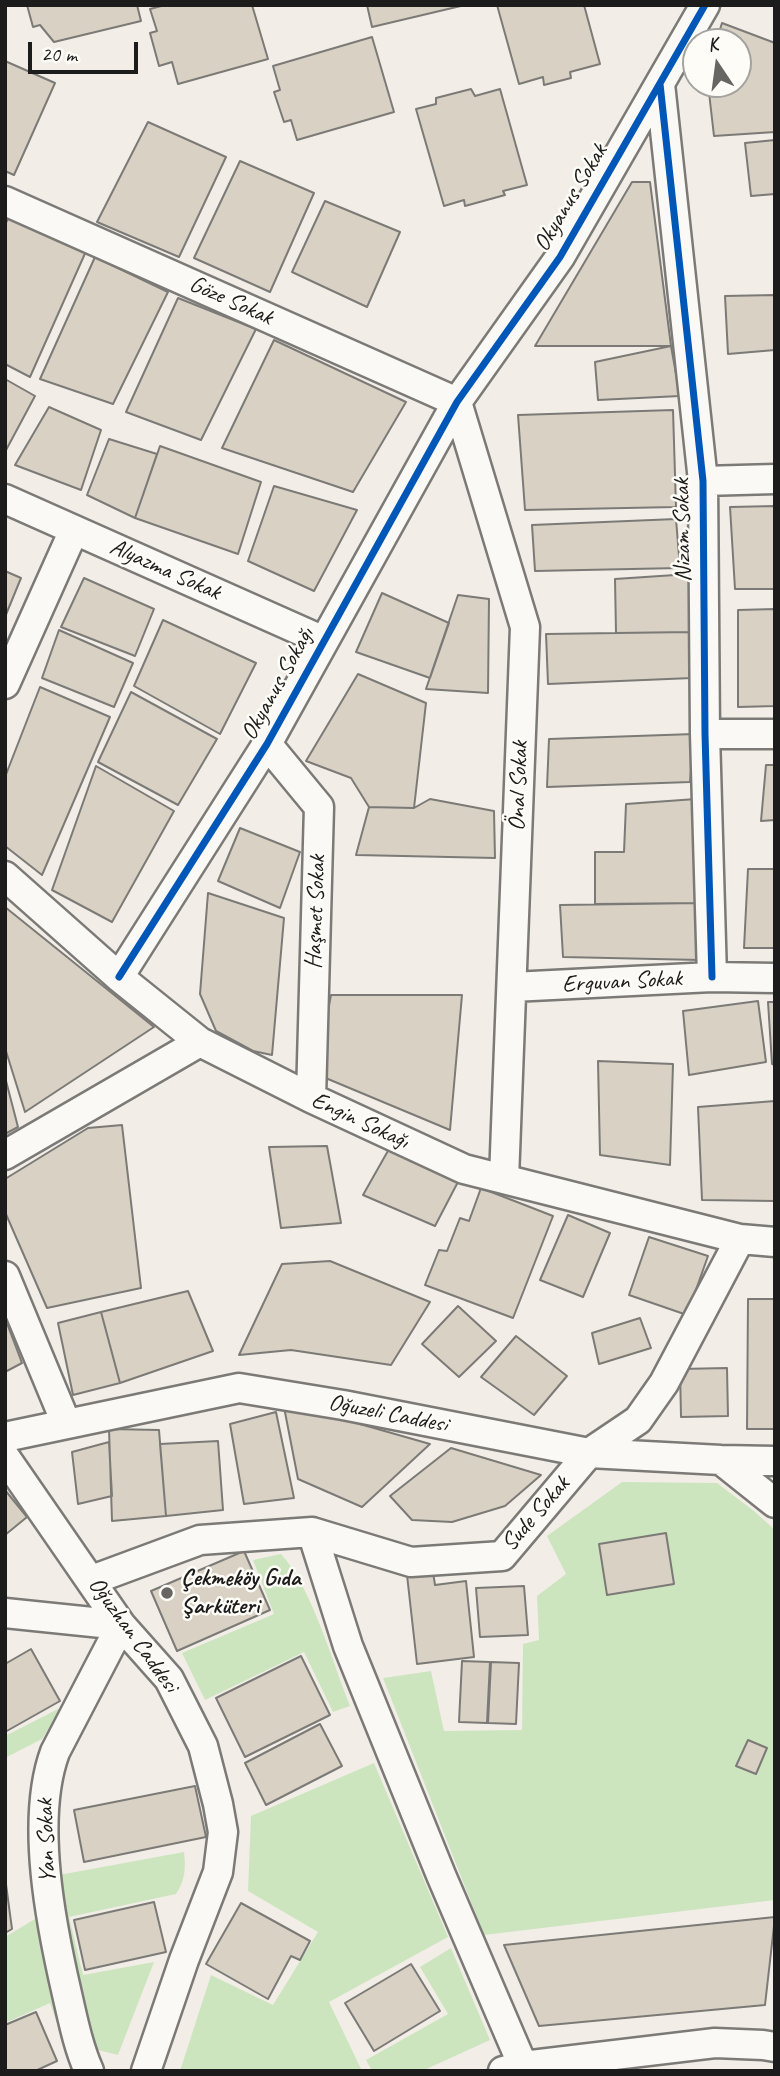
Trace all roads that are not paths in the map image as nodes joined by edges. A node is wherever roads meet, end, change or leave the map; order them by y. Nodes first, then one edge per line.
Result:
1 (705, 5) edge
2 (660, 84) junction
3 (5, 201) edge
4 (457, 402) junction
5 (775, 479) edge
6 (703, 481) junction
7 (5, 499) edge
8 (74, 530) junction
9 (324, 641) junction
10 (5, 684) edge
11 (705, 734) junction
12 (775, 734) edge
13 (267, 744) junction
14 (5, 876) edge
15 (118, 976) junction
16 (712, 977) junction
17 (775, 978) edge
18 (512, 988) junction
19 (200, 1042) junction
20 (311, 1098) junction
21 (5, 1155) edge
22 (505, 1179) junction
23 (740, 1239) junction
24 (775, 1242) edge
25 (5, 1276) edge
26 (66, 1423) junction
27 (5, 1437) edge
28 (589, 1453) junction
29 (5, 1457) edge
30 (721, 1460) junction
31 (775, 1461) edge
32 (775, 1503) edge
33 (312, 1532) junction
34 (92, 1580) junction
35 (5, 1613) edge
36 (121, 1625) junction
37 (775, 2047) edge
38 (513, 2068) edge
39 (89, 2071) edge
40 (146, 2071) edge

1 - 2 street, Okyanus Sokak
2 - 4 street, Okyanus Sokak
2 - 6 street, Nizam Sokak
3 - 4 street, Göze Sokak
4 - 9 street, Okyanus Sokağı
4 - 18 street, Önal Sokak
5 - 6 street
6 - 11 street, Nizam Sokak
7 - 8 street, Alyazma Sokak
8 - 9 street, Alyazma Sokak
8 - 10 street
9 - 13 street, Okyanus Sokağı
11 - 12 street
11 - 16 street, Nizam Sokak
13 - 15 street, Okyanus Sokağı
13 - 20 street, Haşmet Sokak
14 - 15 street, Engin Sokağı
15 - 19 street, Engin Sokağı
16 - 17 street, Erguvan Sokak
16 - 18 street, Erguvan Sokak
18 - 22 street, Önal Sokak
19 - 20 street, Engin Sokağı
19 - 21 street
20 - 22 street, Engin Sokağı
22 - 23 street, Engin Sokağı
23 - 24 street, Engin Sokağı
23 - 28 street, Sude Sokak
25 - 26 street
26 - 27 street, Oğuzeli Caddesi
26 - 28 street, Oğuzeli Caddesi
28 - 30 street, Oğuzeli Caddesi
28 - 33 street, Sude Sokak
29 - 34 street, Oğuzhan Caddesi
30 - 31 street, Oğuzeli Caddesi
30 - 32 street
33 - 34 street, Sude Sokak
33 - 38 street
34 - 36 street, Oğuzhan Caddesi
35 - 36 street
36 - 39 street, Yan Sokak
36 - 40 street, Oğuzhan Caddesi
37 - 38 street

